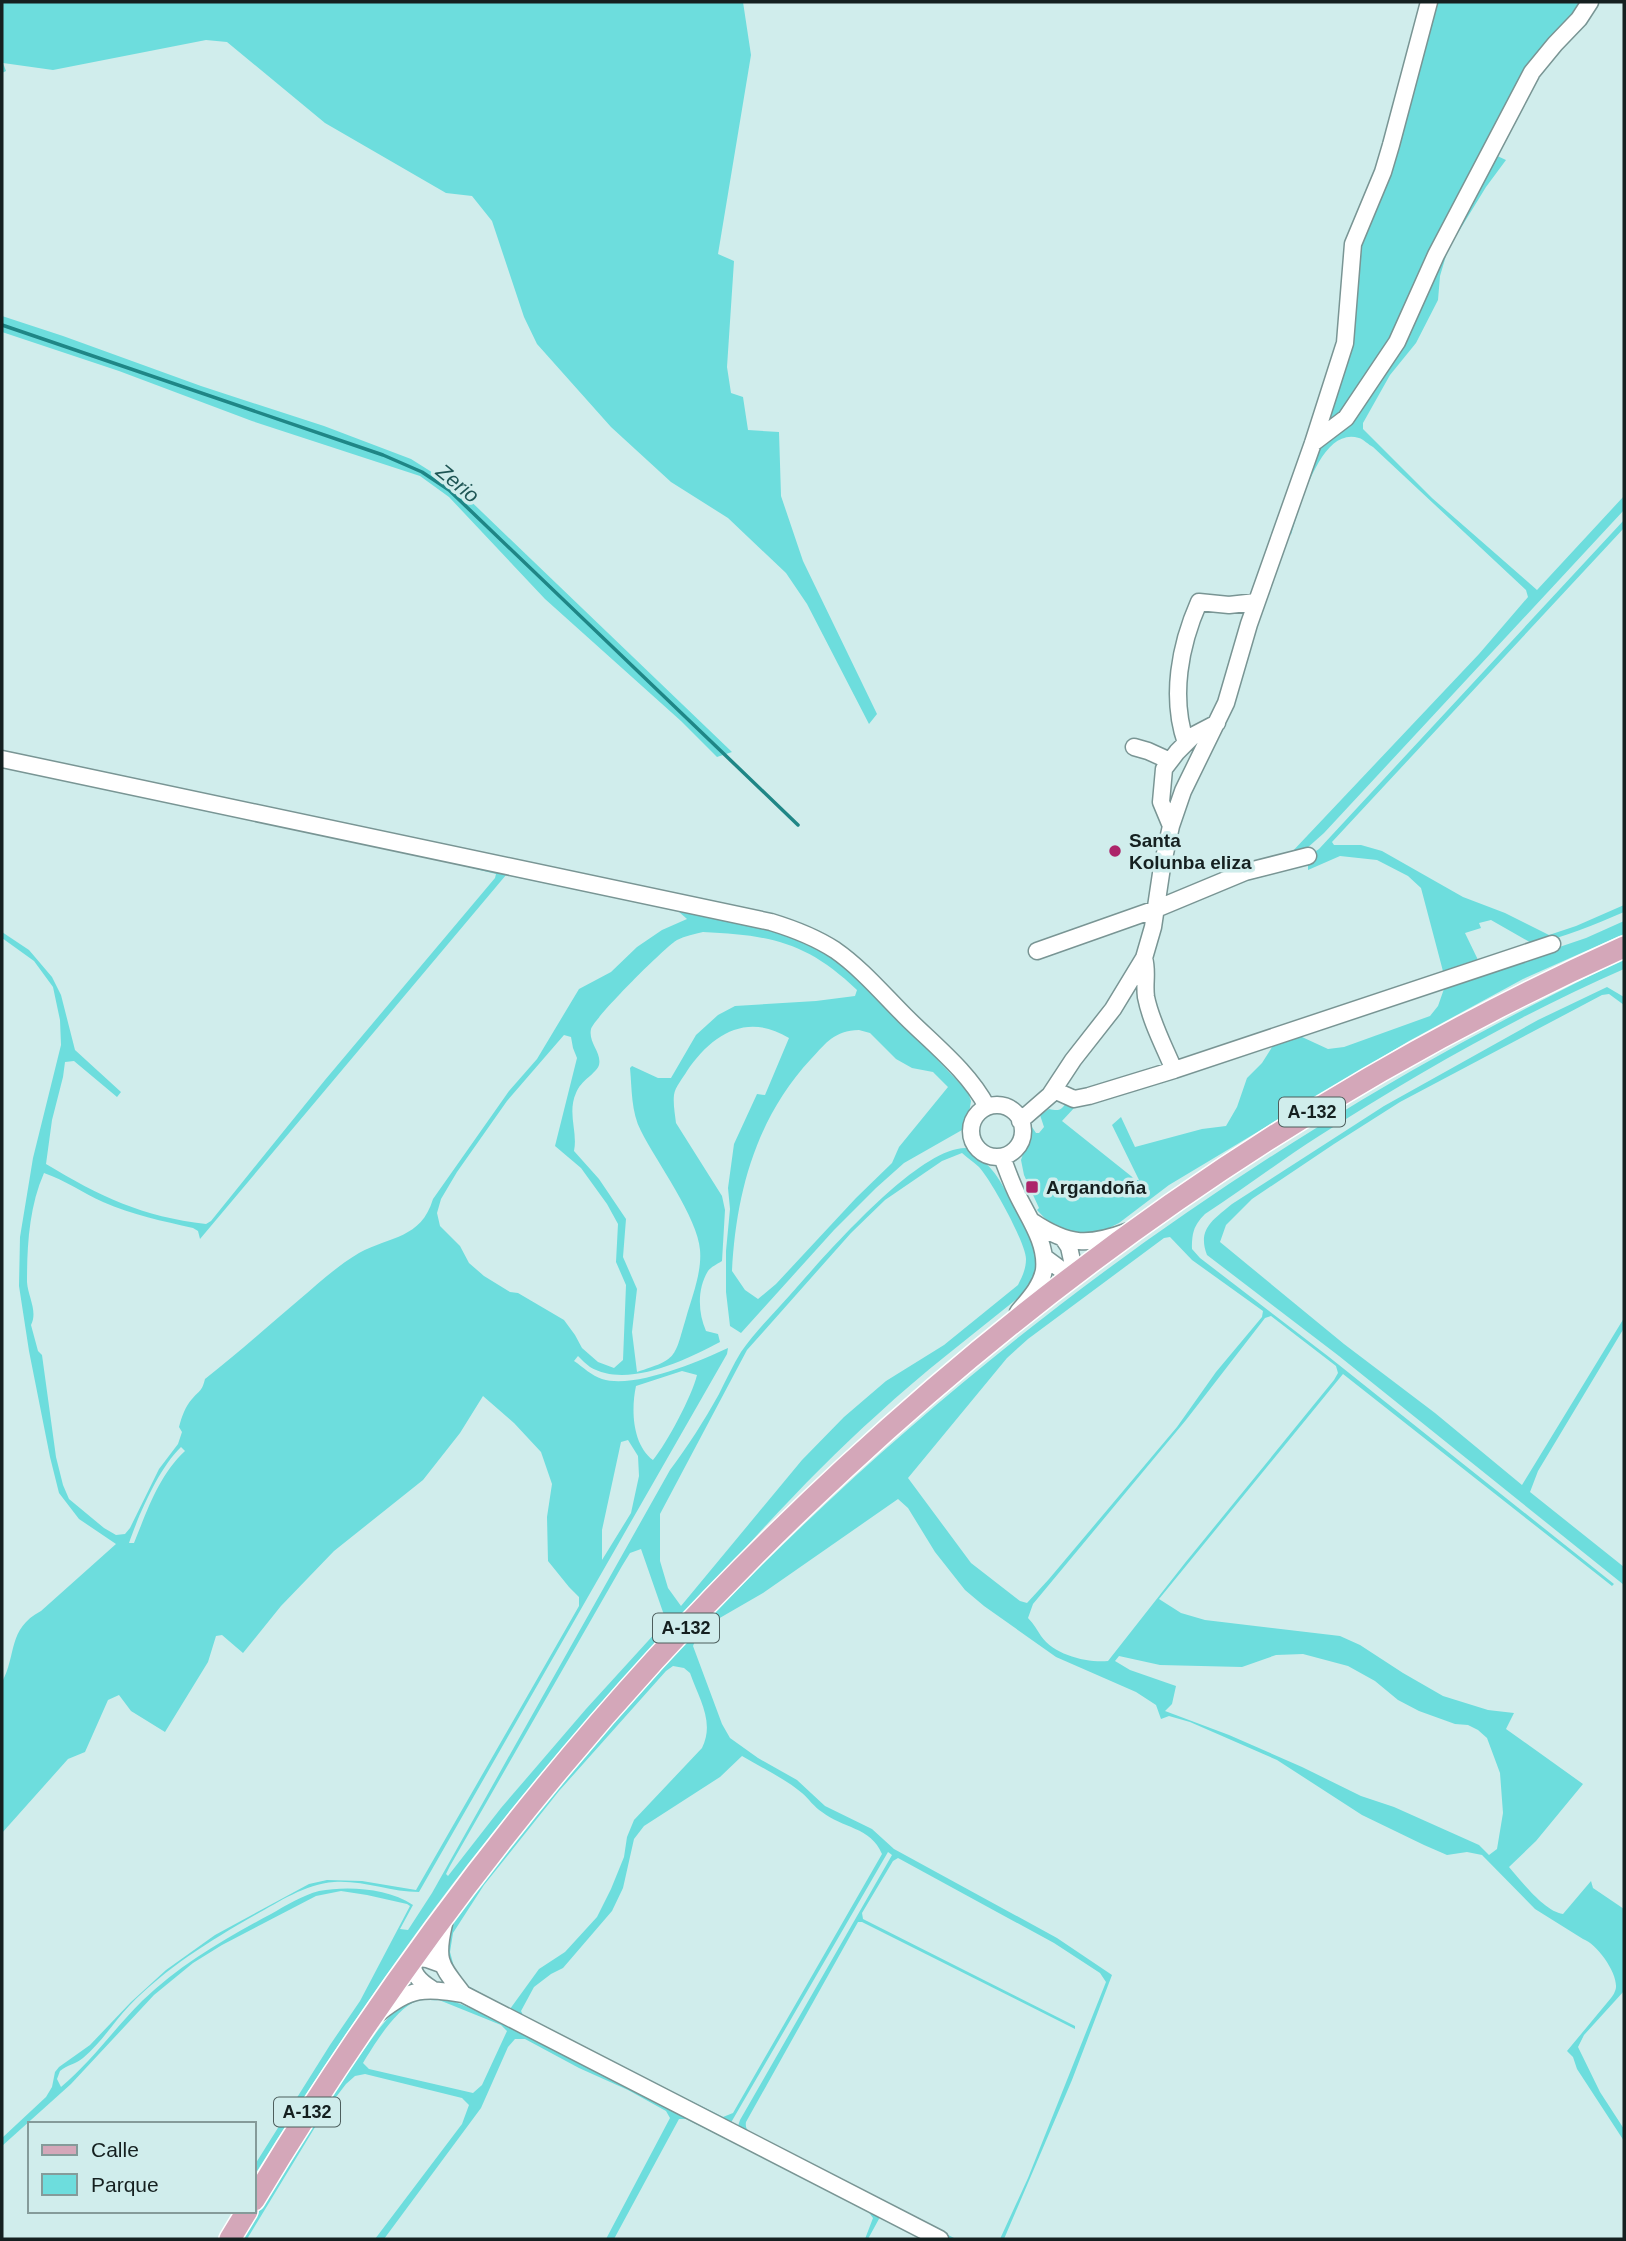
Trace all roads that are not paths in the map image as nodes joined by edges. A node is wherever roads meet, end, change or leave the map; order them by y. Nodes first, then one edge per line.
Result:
1 (1429, 2) edge
2 (1590, 2) edge
3 (1313, 443) junction
4 (1256, 602) junction
5 (1217, 722) junction
6 (1186, 743) junction
7 (1133, 747) dead end
8 (2, 759) edge
9 (1170, 761) junction
10 (1171, 826) junction
11 (1308, 856) dead end
12 (1156, 909) junction
13 (1552, 944) dead end
14 (1624, 947) edge
15 (1037, 951) dead end
16 (1144, 958) junction
17 (1174, 1070) junction
18 (1054, 1090) junction
19 (987, 1107) junction
20 (1020, 1121) junction
21 (1002, 1157) junction
22 (1033, 1222) junction
23 (1136, 1228) junction
24 (1063, 1238) junction
25 (1044, 1257) junction
26 (1075, 1275) junction
27 (997, 1334) junction
28 (447, 1910) junction
29 (412, 1957) junction
30 (441, 1964) junction
31 (432, 1989) junction
32 (463, 1994) junction
33 (363, 2027) junction
34 (256, 2197) edge
35 (246, 2213) edge
36 (230, 2239) edge
37 (940, 2239) edge

1 - 3 street
2 - 3 street
3 - 4 street
4 - 5 street
4 - 6 street
5 - 6 street
5 - 10 street
6 - 9 street
7 - 9 street
8 - 19 street
9 - 10 street
10 - 12 street
11 - 12 street
12 - 15 street
12 - 16 street
13 - 17 street
14 - 23 main road, A-132
16 - 17 street
16 - 18 street
17 - 18 street
18 - 20 street
19 - 20 street
19 - 21 street
20 - 21 street
21 - 22 street
22 - 24 street
22 - 25 street
23 - 24 street
23 - 26 main road, A-132
24 - 26 street
25 - 26 street
25 - 27 street
26 - 27 main road, A-132
27 - 28 main road, A-132
28 - 29 main road, A-132
28 - 30 street
29 - 30 street
29 - 31 street
29 - 33 main road, A-132
30 - 32 street
31 - 32 street
31 - 33 street
32 - 37 street
33 - 34 main road, A-132
35 - 36 main road

